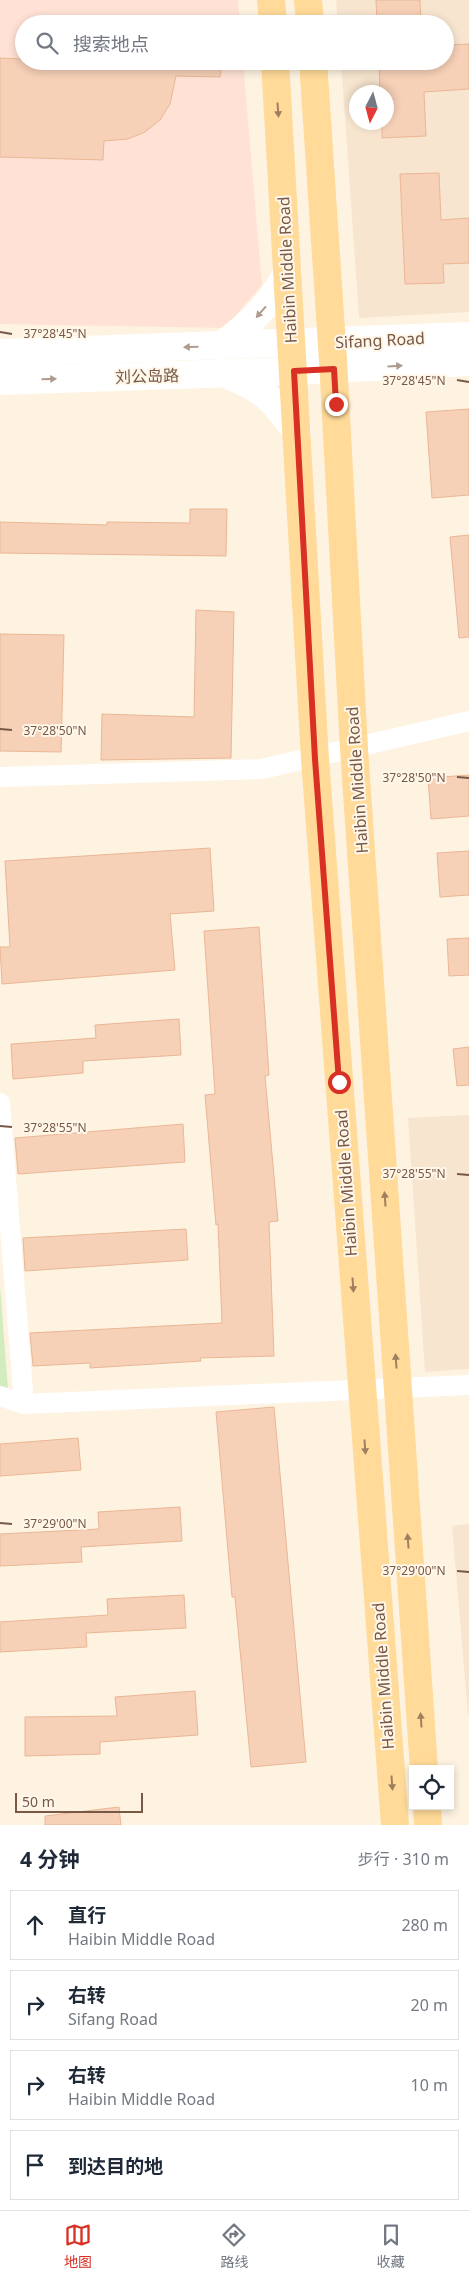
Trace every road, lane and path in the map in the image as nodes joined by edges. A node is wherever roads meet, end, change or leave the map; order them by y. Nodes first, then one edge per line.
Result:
1 (271, 0) edge
2 (308, 0) edge
3 (272, 15) edge
4 (309, 15) edge
5 (276, 70) edge
6 (314, 70) edge
7 (288, 272) junction
8 (469, 336) edge
9 (292, 344) junction
10 (221, 346) junction
11 (0, 353) edge
12 (333, 356) junction
13 (469, 362) edge
14 (294, 371) junction
15 (222, 373) junction
16 (0, 380) edge
17 (297, 432) junction
18 (469, 721) edge
19 (354, 749) junction
20 (315, 759) junction
21 (0, 777) edge
22 (0, 1103) edge
23 (469, 1385) edge
24 (398, 1388) junction
25 (361, 1390) junction
26 (0, 1396) edge
27 (24, 1404) junction
28 (424, 1765) edge
29 (427, 1810) edge
30 (395, 1825) edge
31 (428, 1825) edge

1 - 3 main road
2 - 4 main road
5 -> 7 main road, Haibin Middle Road
6 - 12 main road, Haibin Middle Road
7 - 9 main road, Haibin Middle Road
7 -> 10 main road
8 - 12 main road, Sifang Road
9 - 10 main road, 刘公岛路
9 - 12 main road, Sifang Road
9 - 14 main road, Haibin Middle Road
10 -> 11 main road, 刘公岛路
12 -> 13 main road, Sifang Road
12 - 14 main road, Sifang Road
12 - 19 main road, Haibin Middle Road
14 - 15 main road, 刘公岛路
14 - 17 main road, Haibin Middle Road
16 -> 15 main road, 刘公岛路
15 - 17 main road
17 - 20 main road, Haibin Middle Road
18 - 19 street
19 - 20 street
24 -> 19 main road, Haibin Middle Road
20 - 21 street
20 -> 25 main road, Haibin Middle Road
22 - 27 street
23 - 24 street
24 - 25 street
28 -> 24 main road, Haibin Middle Road
25 - 27 street
25 -> 30 main road, Haibin Middle Road
26 - 27 street
29 - 31 main road

